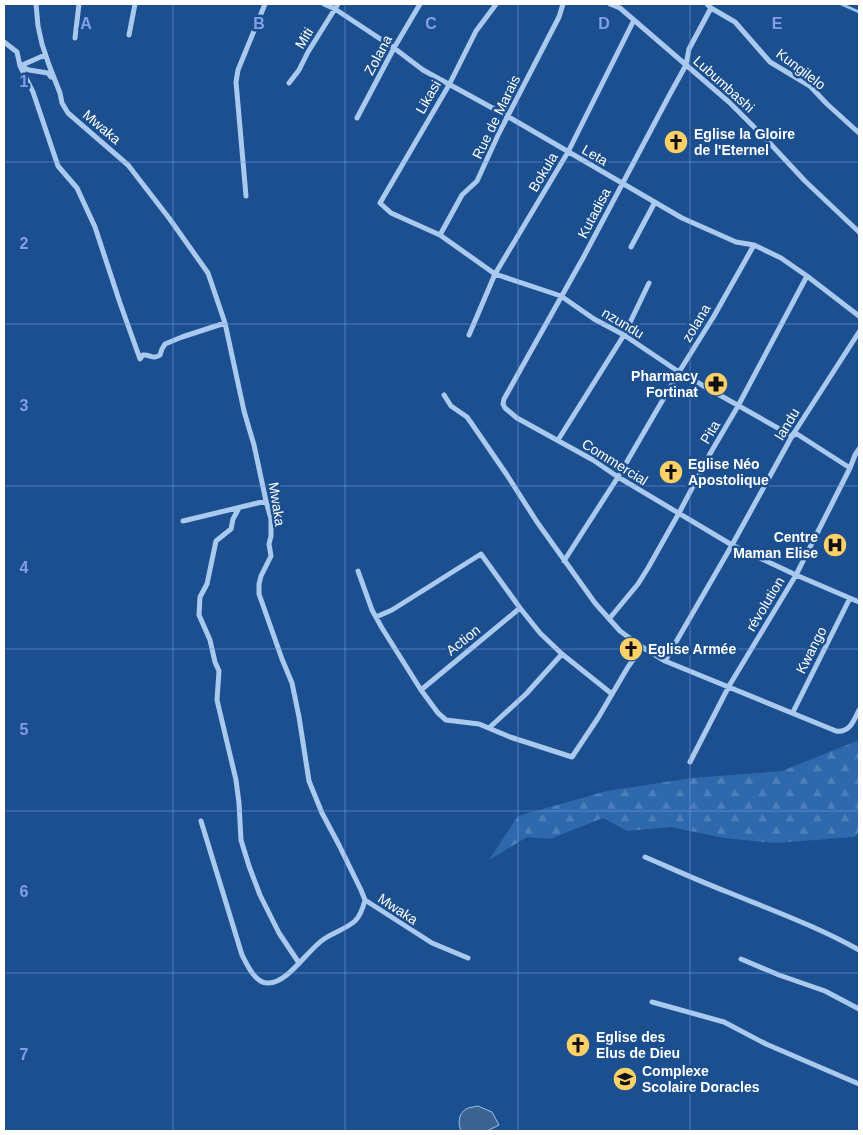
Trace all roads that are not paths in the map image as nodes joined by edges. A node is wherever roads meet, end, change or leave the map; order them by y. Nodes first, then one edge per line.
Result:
1 (36, 4) edge
2 (79, 4) edge
3 (135, 4) edge
4 (266, 4) edge
5 (324, 4) edge
6 (420, 4) edge
7 (496, 4) edge
8 (563, 4) edge
9 (610, 4) edge
10 (337, 6) edge
11 (709, 6) edge
12 (634, 20) junction
13 (129, 35) dead end
14 (75, 38) dead end
15 (4, 42) edge
16 (394, 48) junction
17 (45, 54) junction
18 (686, 65) junction
19 (20, 66) junction
20 (289, 83) dead end
21 (449, 85) junction
22 (60, 93) junction
23 (507, 116) junction
24 (357, 118) dead end
25 (859, 133) edge
26 (568, 152) junction
27 (623, 183) junction
28 (246, 196) dead end
29 (655, 202) junction
30 (380, 203) joint
31 (859, 232) edge
32 (440, 235) junction
33 (754, 245) junction
34 (631, 247) dead end
35 (496, 274) junction
36 (807, 276) junction
37 (649, 283) dead end
38 (562, 296) junction
39 (859, 316) edge
40 (225, 323) junction
41 (859, 332) edge
42 (468, 335) dead end
43 (624, 335) junction
44 (680, 372) junction
45 (444, 395) dead end
46 (504, 398) joint
47 (738, 406) junction
48 (792, 436) junction
49 (558, 440) junction
50 (859, 449) edge
51 (857, 456) edge
52 (850, 468) junction
53 (618, 477) junction
54 (266, 501) junction
55 (239, 508) junction
56 (679, 513) junction
57 (183, 520) dead end
58 (732, 545) junction
59 (564, 560) junction
60 (358, 571) dead end
61 (796, 575) junction
62 (850, 598) junction
63 (859, 602) edge
64 (520, 608) junction
65 (376, 617) junction
66 (609, 619) junction
67 (642, 647) junction
68 (562, 654) junction
69 (666, 661) junction
70 (729, 686) junction
71 (420, 690) junction
72 (612, 694) junction
73 (859, 710) edge
74 (793, 712) junction
75 (489, 728) junction
76 (690, 762) dead end
77 (201, 821) dead end
78 (645, 858) dead end
79 (365, 900) junction
80 (859, 950) edge
81 (468, 958) dead end
82 (741, 959) dead end
83 (299, 963) junction
84 (652, 1002) dead end
85 (859, 1009) edge
86 (859, 1084) edge

1 - 17 street
2 - 14 street
3 - 13 street
4 - 28 street
5 - 10 street, Leta
6 - 16 street, Zolana
7 - 21 street, Likasi
8 - 23 street, Rue de Marais
9 - 12 street, Lubumbashi
10 - 16 street, Leta
10 - 20 street, Miti
11 - 18 street, Kutadisa
11 - 25 street, Kungilelo
12 - 18 street, Lubumbashi
12 - 26 street, Bokula
15 - 19 street
16 - 21 street, Leta
16 - 24 street, Zolana
17 - 19 street
17 - 22 street
18 - 27 street, Kutadisa
18 - 31 street, Lubumbashi
19 - 22 street
19 - 40 street
21 - 23 street, Leta
21 - 30 street, Likasi
22 - 40 street, Mwaka
23 - 26 street, Leta
23 - 32 street, Rue de Marais
26 - 27 street, Leta
26 - 35 street, Bokula
27 - 29 street, Leta
27 - 38 street, Kutadisa
29 - 33 street, Leta
29 - 34 street
30 - 32 street, nzundu
32 - 35 street, nzundu
33 - 36 street, Leta
33 - 44 street, zolana
35 - 38 street, nzundu
35 - 42 street, Bokula
36 - 39 street, Leta
36 - 47 street, Pita
37 - 43 street
38 - 43 street, nzundu
38 - 46 street, Kutadisa
40 - 54 street, Mwaka
41 - 48 street, landu
43 - 44 street, nzundu
43 - 49 street
44 - 47 street, nzundu
44 - 53 street, zolana
45 - 59 street
46 - 49 street, Commercial
47 - 48 street, nzundu
47 - 56 street, Pita
48 - 52 street, nzundu
48 - 58 street, landu
49 - 53 street, Commercial
50 - 51 street, révolution
51 - 52 street, révolution
52 - 61 street, révolution
53 - 56 street, Commercial
53 - 59 street, zolana
54 - 55 street
54 - 79 street, Mwaka
55 - 57 street
55 - 83 street
56 - 58 street, Commercial
56 - 66 street, Pita
58 - 61 street, Commercial
58 - 69 street, landu
59 - 66 street
60 - 65 street
61 - 62 street, Commercial
61 - 70 street, révolution
62 - 63 street, Commercial
62 - 74 street, Kwango
64 - 65 street
64 - 68 street
64 - 71 street, Action
65 - 71 street
66 - 67 street
67 - 69 street
67 - 72 street
68 - 72 street
68 - 75 street
69 - 70 street
70 - 74 street
70 - 76 street, révolution
71 - 75 street
72 - 75 street
73 - 74 street
77 - 83 street
78 - 80 street
79 - 81 street, Mwaka
79 - 83 street
82 - 85 street
84 - 86 street

